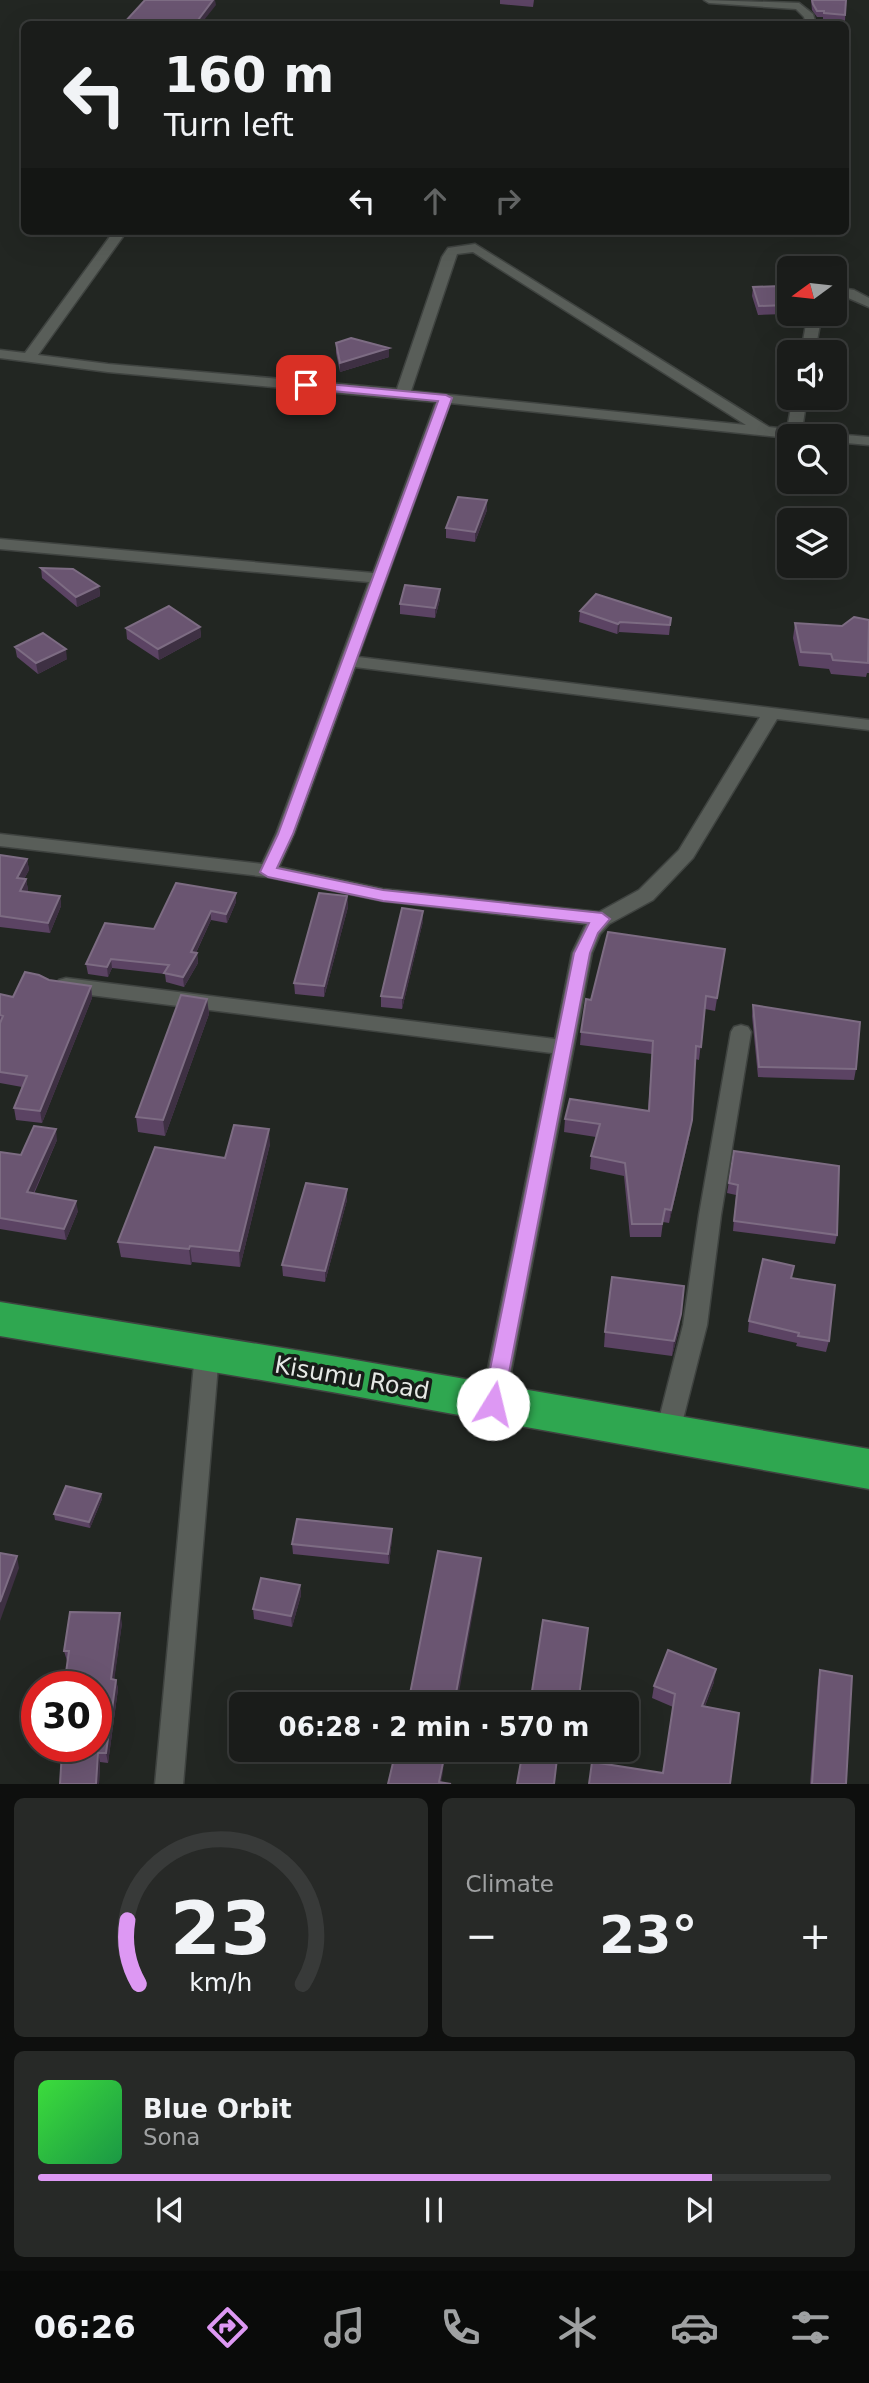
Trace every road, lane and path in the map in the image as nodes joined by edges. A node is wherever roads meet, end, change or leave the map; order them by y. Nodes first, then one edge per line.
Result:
1 (709, 0) edge
2 (810, 21) edge
3 (118, 235) edge
4 (847, 293) edge
5 (869, 303) edge
6 (0, 354) edge
7 (29, 357) junction
8 (403, 394) junction
9 (446, 398) junction
10 (766, 431) junction
11 (777, 432) edge
12 (847, 439) edge
13 (869, 441) edge
14 (0, 544) edge
15 (379, 579) junction
16 (349, 661) junction
17 (771, 714) junction
18 (869, 725) edge
19 (0, 840) edge
20 (268, 872) junction
21 (602, 919) junction
22 (51, 983) edge
23 (741, 1032) dead end
24 (562, 1047) junction
25 (0, 1319) edge
26 (207, 1353) junction
27 (493, 1404) junction
28 (667, 1435) junction
29 (869, 1469) edge
30 (169, 1784) edge

1 - 2 street
3 - 7 street
4 - 5 street
6 - 7 street
7 - 8 street
8 - 9 street
8 - 10 street
9 - 10 street
9 - 15 street
10 - 11 street
12 - 13 street
14 - 15 street
15 - 16 street
16 - 17 street
16 - 20 street
17 - 18 street
17 - 21 street
19 - 20 street
20 - 21 street
21 - 24 street
22 - 24 street
23 - 28 street
24 - 27 street
25 - 26 highway, Kisumu Road
26 - 27 highway, Kisumu Road
26 - 30 street
27 - 28 highway, Kisumu Road
28 - 29 highway, Kisumu Road

